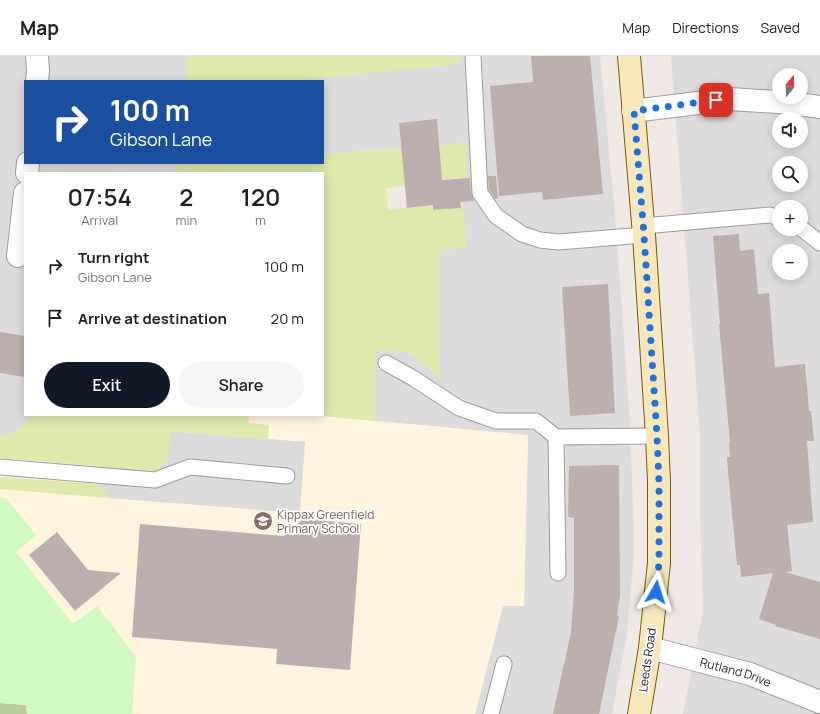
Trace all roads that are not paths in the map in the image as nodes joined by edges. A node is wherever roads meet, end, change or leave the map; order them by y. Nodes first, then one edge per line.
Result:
1 (37, 56) edge
2 (473, 56) edge
3 (628, 56) edge
4 (37, 80) edge
5 (820, 107) edge
6 (634, 111) junction
7 (24, 203) edge
8 (772, 216) edge
9 (644, 231) junction
10 (808, 234) edge
11 (820, 243) edge
12 (18, 256) dead end
13 (386, 363) dead end
14 (657, 436) junction
15 (556, 437) junction
16 (0, 467) edge
17 (288, 476) dead end
18 (558, 573) dead end
19 (650, 648) junction
20 (504, 664) dead end
21 (820, 702) edge
22 (491, 714) edge
23 (639, 714) edge

1 - 4 street
2 - 9 lane
3 - 6 main road, Leeds Road
5 - 6 street
6 - 9 main road, Leeds Road
7 - 12 street
8 - 9 lane
9 - 14 main road, Leeds Road
10 - 11 lane
13 - 15 lane
14 - 15 lane
14 - 19 main road, Leeds Road
15 - 18 lane
16 - 17 lane
19 - 21 street, Rutland Drive
19 - 23 main road, Leeds Road
20 - 22 lane

